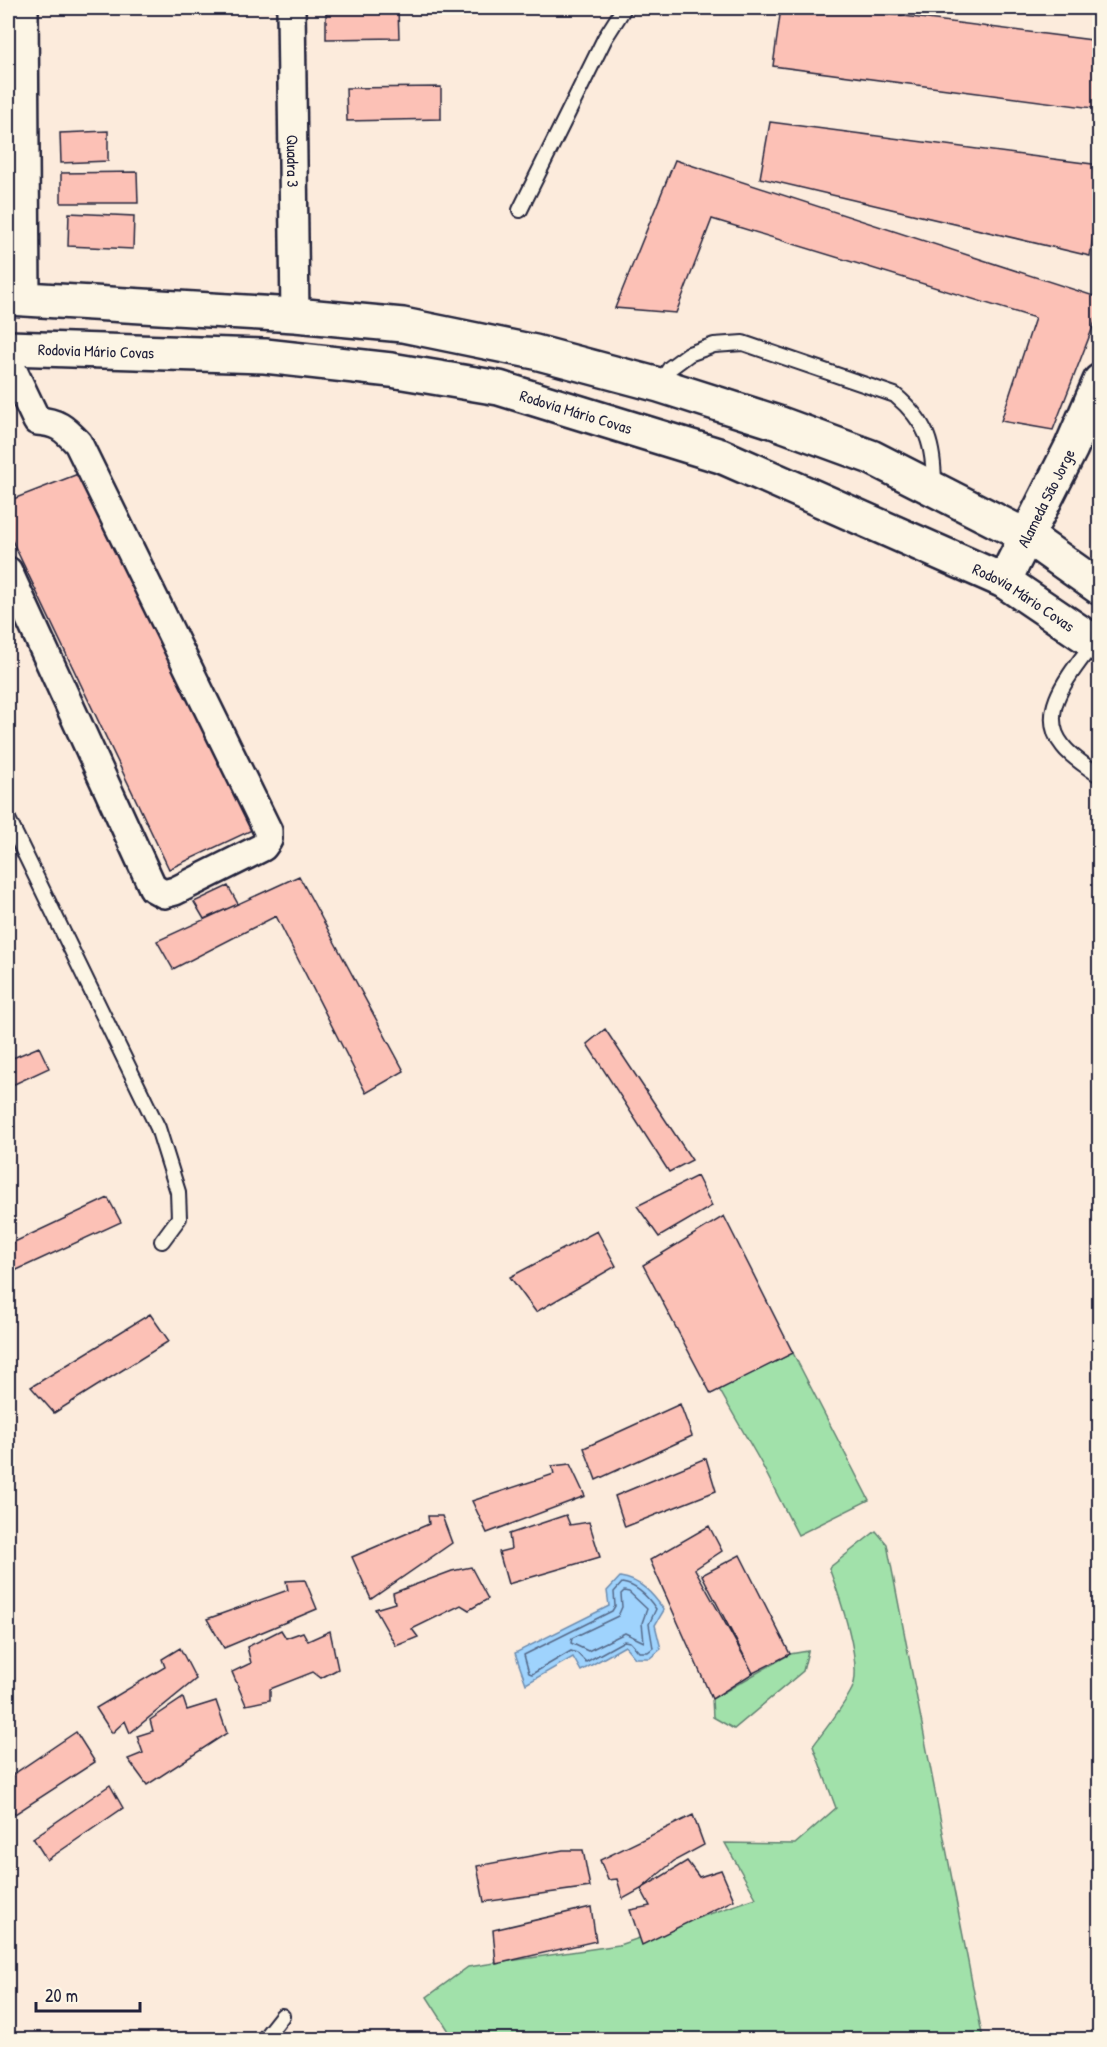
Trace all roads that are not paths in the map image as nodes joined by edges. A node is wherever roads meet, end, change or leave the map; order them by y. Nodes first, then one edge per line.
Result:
1 (24, 8) edge
2 (291, 8) edge
3 (624, 8) edge
4 (520, 210) dead end
5 (17, 299) edge
6 (295, 315) junction
7 (8, 348) edge
8 (8, 360) edge
9 (1100, 381) edge
10 (659, 385) junction
11 (1093, 417) edge
12 (934, 489) junction
13 (1028, 537) junction
14 (8, 571) edge
15 (1004, 581) junction
16 (1100, 588) edge
17 (1097, 644) edge
18 (1100, 777) edge
19 (8, 819) edge
20 (162, 1240) dead end
21 (282, 2016) dead end
22 (263, 2040) edge

1 - 5 street
2 - 6 street, Quadra 3
3 - 4 lane
5 - 6 main road
6 - 10 main road
7 - 15 main road, Rodovia Mário Covas
8 - 14 street
9 - 11 main road, Alameda São Jorge
10 - 12 main road
10 - 12 lane
11 - 13 main road, Alameda São Jorge
12 - 13 main road
13 - 15 main road, Alameda São Jorge
13 - 16 main road
15 - 17 main road, Rodovia Mário Covas
17 - 18 lane
19 - 20 lane
21 - 22 lane

